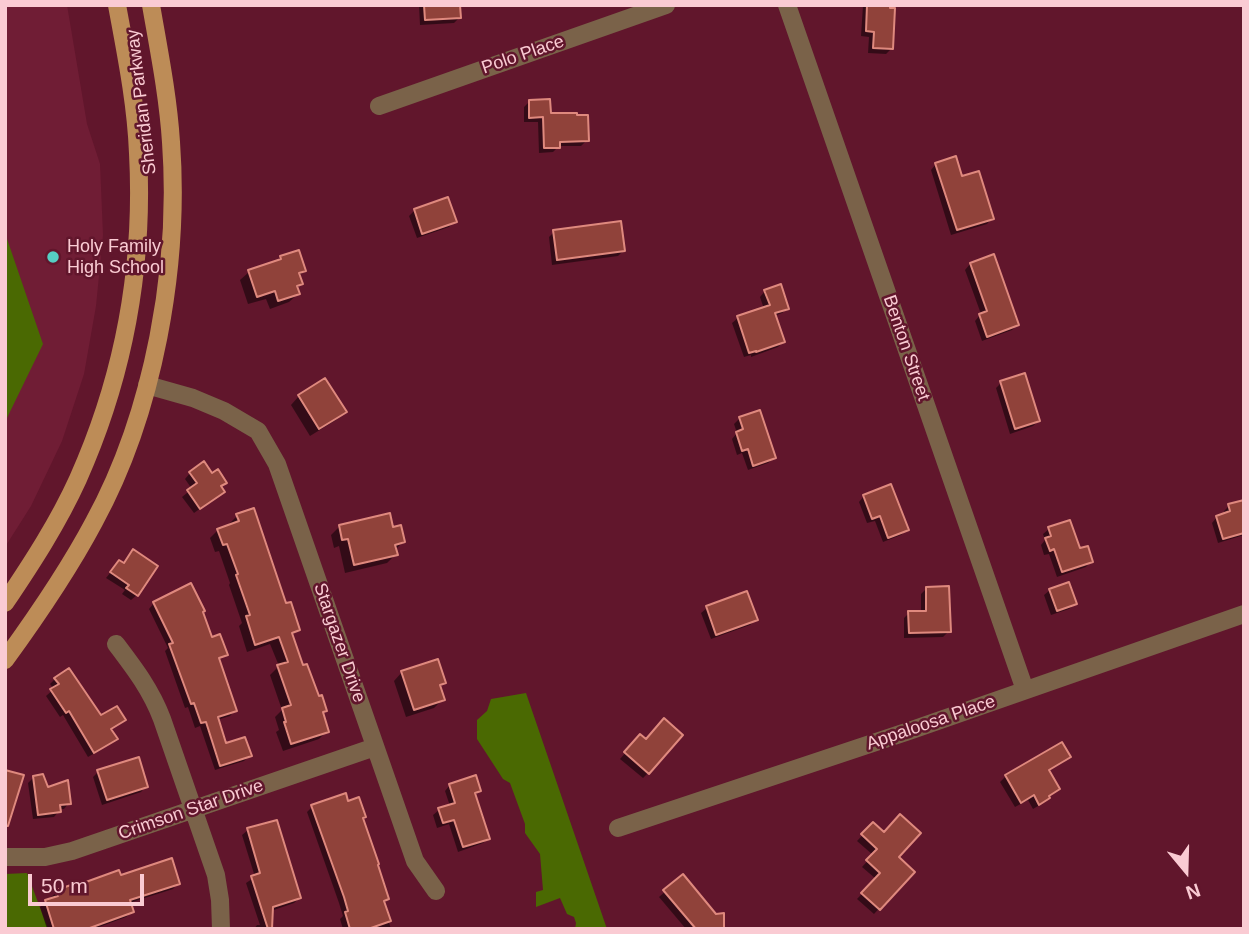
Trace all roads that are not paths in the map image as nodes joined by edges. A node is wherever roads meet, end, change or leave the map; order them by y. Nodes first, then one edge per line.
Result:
1 (117, 5) edge
2 (151, 5) edge
3 (666, 5) edge
4 (788, 5) edge
5 (379, 106) dead end
6 (147, 385) junction
7 (5, 603) edge
8 (1244, 614) edge
9 (116, 644) dead end
10 (5, 660) edge
11 (1025, 690) junction
12 (374, 747) junction
13 (193, 809) junction
14 (618, 828) dead end
15 (5, 857) edge
16 (436, 891) dead end
17 (221, 929) edge

1 - 7 main road, Sheridan Parkway
2 - 6 main road, Sheridan Parkway
3 - 5 street, Polo Place
4 - 11 street, Benton Street
6 - 10 main road, Sheridan Parkway
6 - 12 street, Stargazer Drive
8 - 11 street, Appaloosa Place
9 - 13 street
11 - 14 street, Appaloosa Place
12 - 13 street, Crimson Star Drive
12 - 16 street, Stargazer Drive
13 - 15 street, Crimson Star Drive
13 - 17 street

